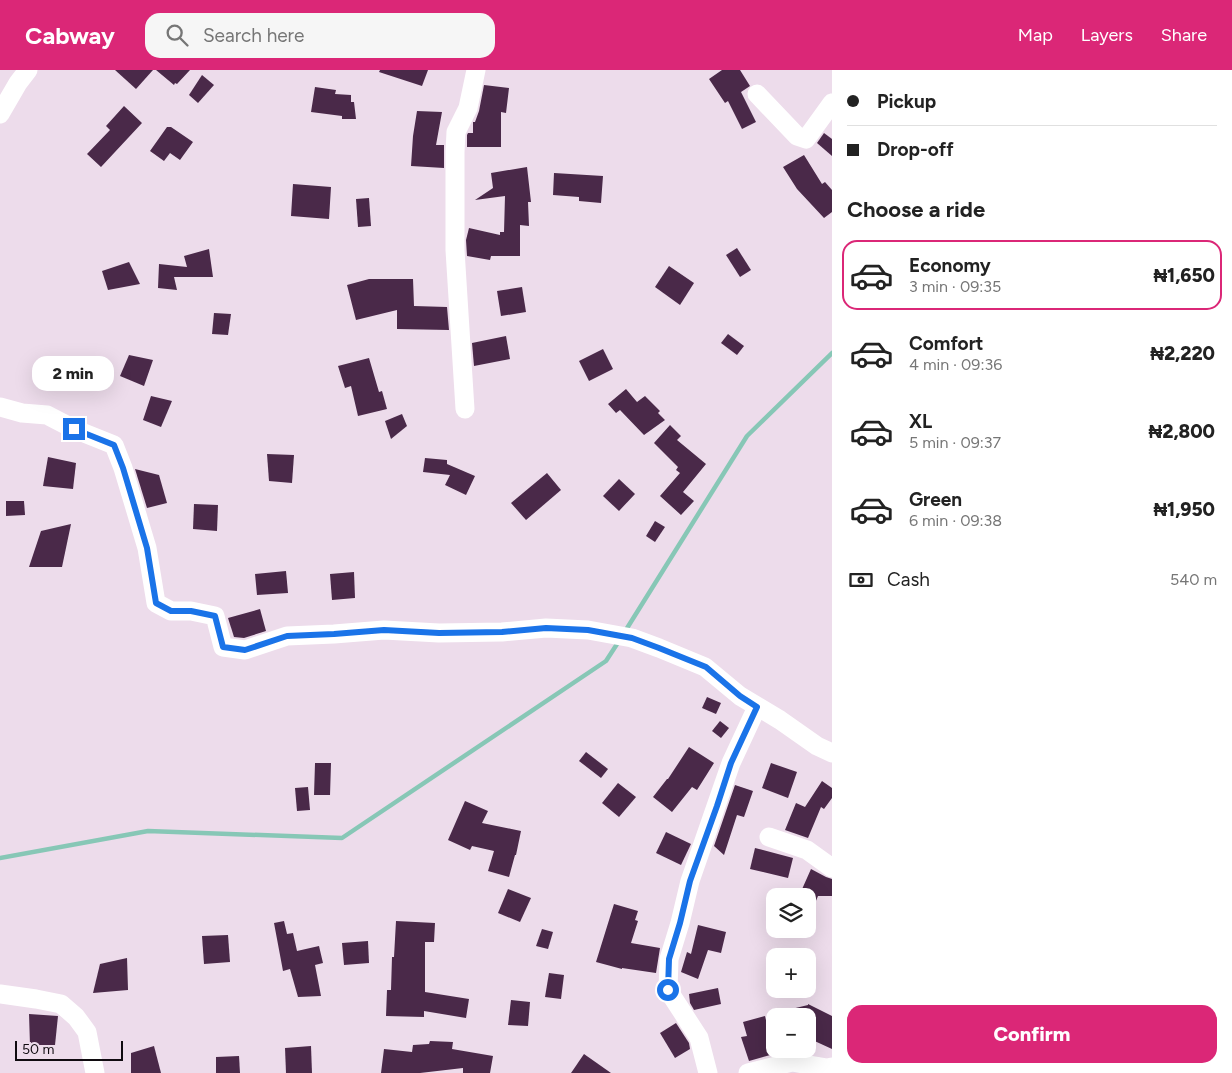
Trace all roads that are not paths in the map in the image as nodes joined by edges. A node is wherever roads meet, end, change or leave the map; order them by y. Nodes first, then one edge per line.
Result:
1 (28, 70) edge
2 (476, 70) edge
3 (757, 94) dead end
4 (832, 104) edge
5 (0, 114) edge
6 (0, 407) edge
7 (465, 409) dead end
8 (757, 707) junction
9 (832, 753) edge
10 (769, 838) dead end
11 (832, 868) edge
12 (0, 994) edge
13 (832, 1067) edge
14 (95, 1073) edge
15 (708, 1073) edge
16 (748, 1073) edge

1 - 5 street
2 - 7 street
3 - 4 street
6 - 8 street
8 - 9 street
8 - 15 street
10 - 11 street
12 - 14 street
13 - 16 street

